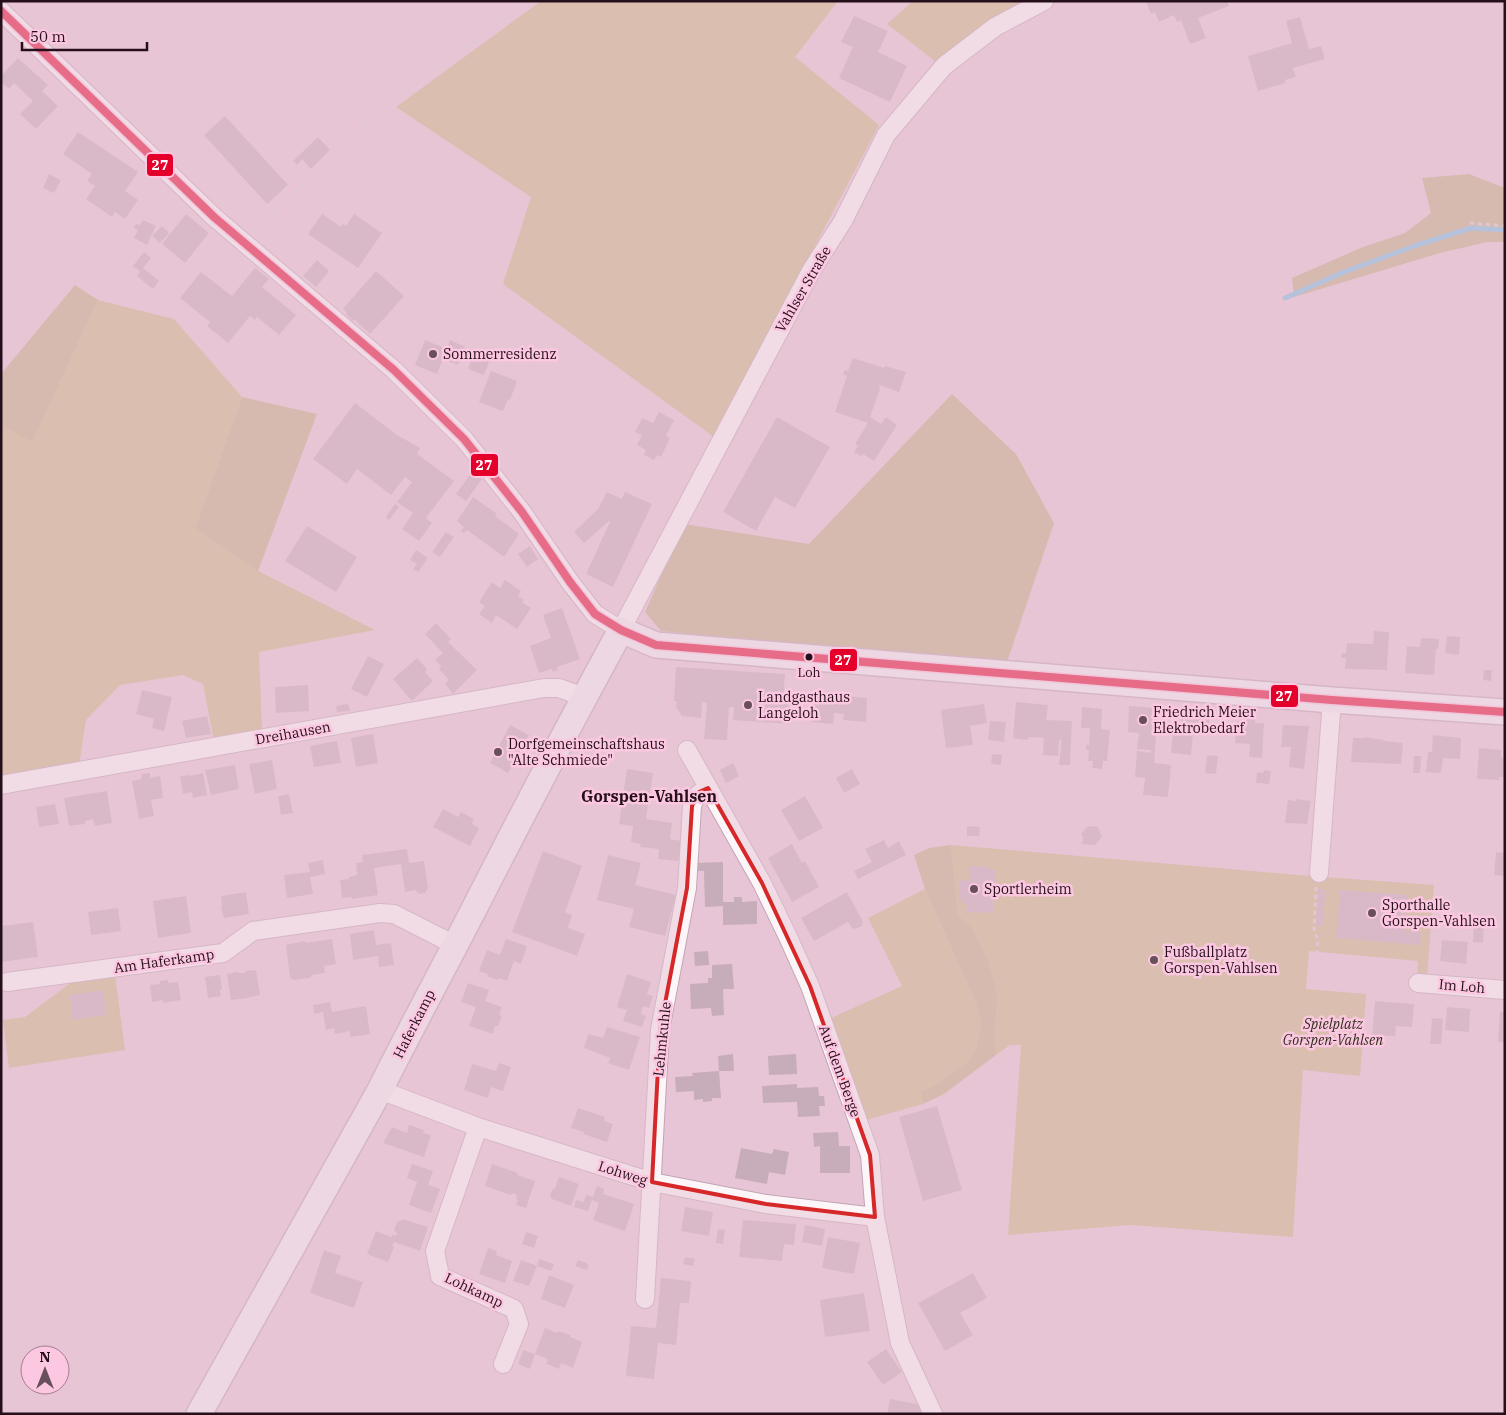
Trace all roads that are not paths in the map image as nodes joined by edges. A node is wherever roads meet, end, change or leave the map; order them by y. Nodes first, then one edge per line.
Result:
1 (1044, 1) edge
2 (1, 10) edge
3 (621, 630) junction
4 (584, 697) junction
5 (1332, 700) junction
6 (1505, 712) edge
7 (687, 750) road end
8 (1, 785) edge
9 (708, 788) junction
10 (1319, 873) road end
11 (455, 945) junction
12 (7, 982) dead end
13 (1418, 983) dead end
14 (1505, 990) edge
15 (380, 1090) junction
16 (478, 1127) junction
17 (652, 1182) junction
18 (875, 1217) junction
19 (645, 1299) dead end
20 (503, 1364) dead end
21 (199, 1414) edge
22 (933, 1414) edge

1 - 3 street, Vahlser Straße
2 - 3 street
3 - 4 street, Haferkamp
3 - 5 street
4 - 8 street, Dreihausen
4 - 11 street, Haferkamp
5 - 6 street
5 - 10 street
7 - 9 street, Auf dem Berge
9 - 17 street, Lehmkuhle
9 - 18 street, Auf dem Berge
11 - 12 street, Am Haferkamp
11 - 15 street, Haferkamp
13 - 14 street, Im Loh
15 - 16 street, Lohweg
15 - 21 street, Haferkamp
16 - 17 street, Lohweg
16 - 20 street, Lohkamp
17 - 18 street, Lohweg
17 - 19 street, Lehmkuhle
18 - 22 street, Auf dem Berge

